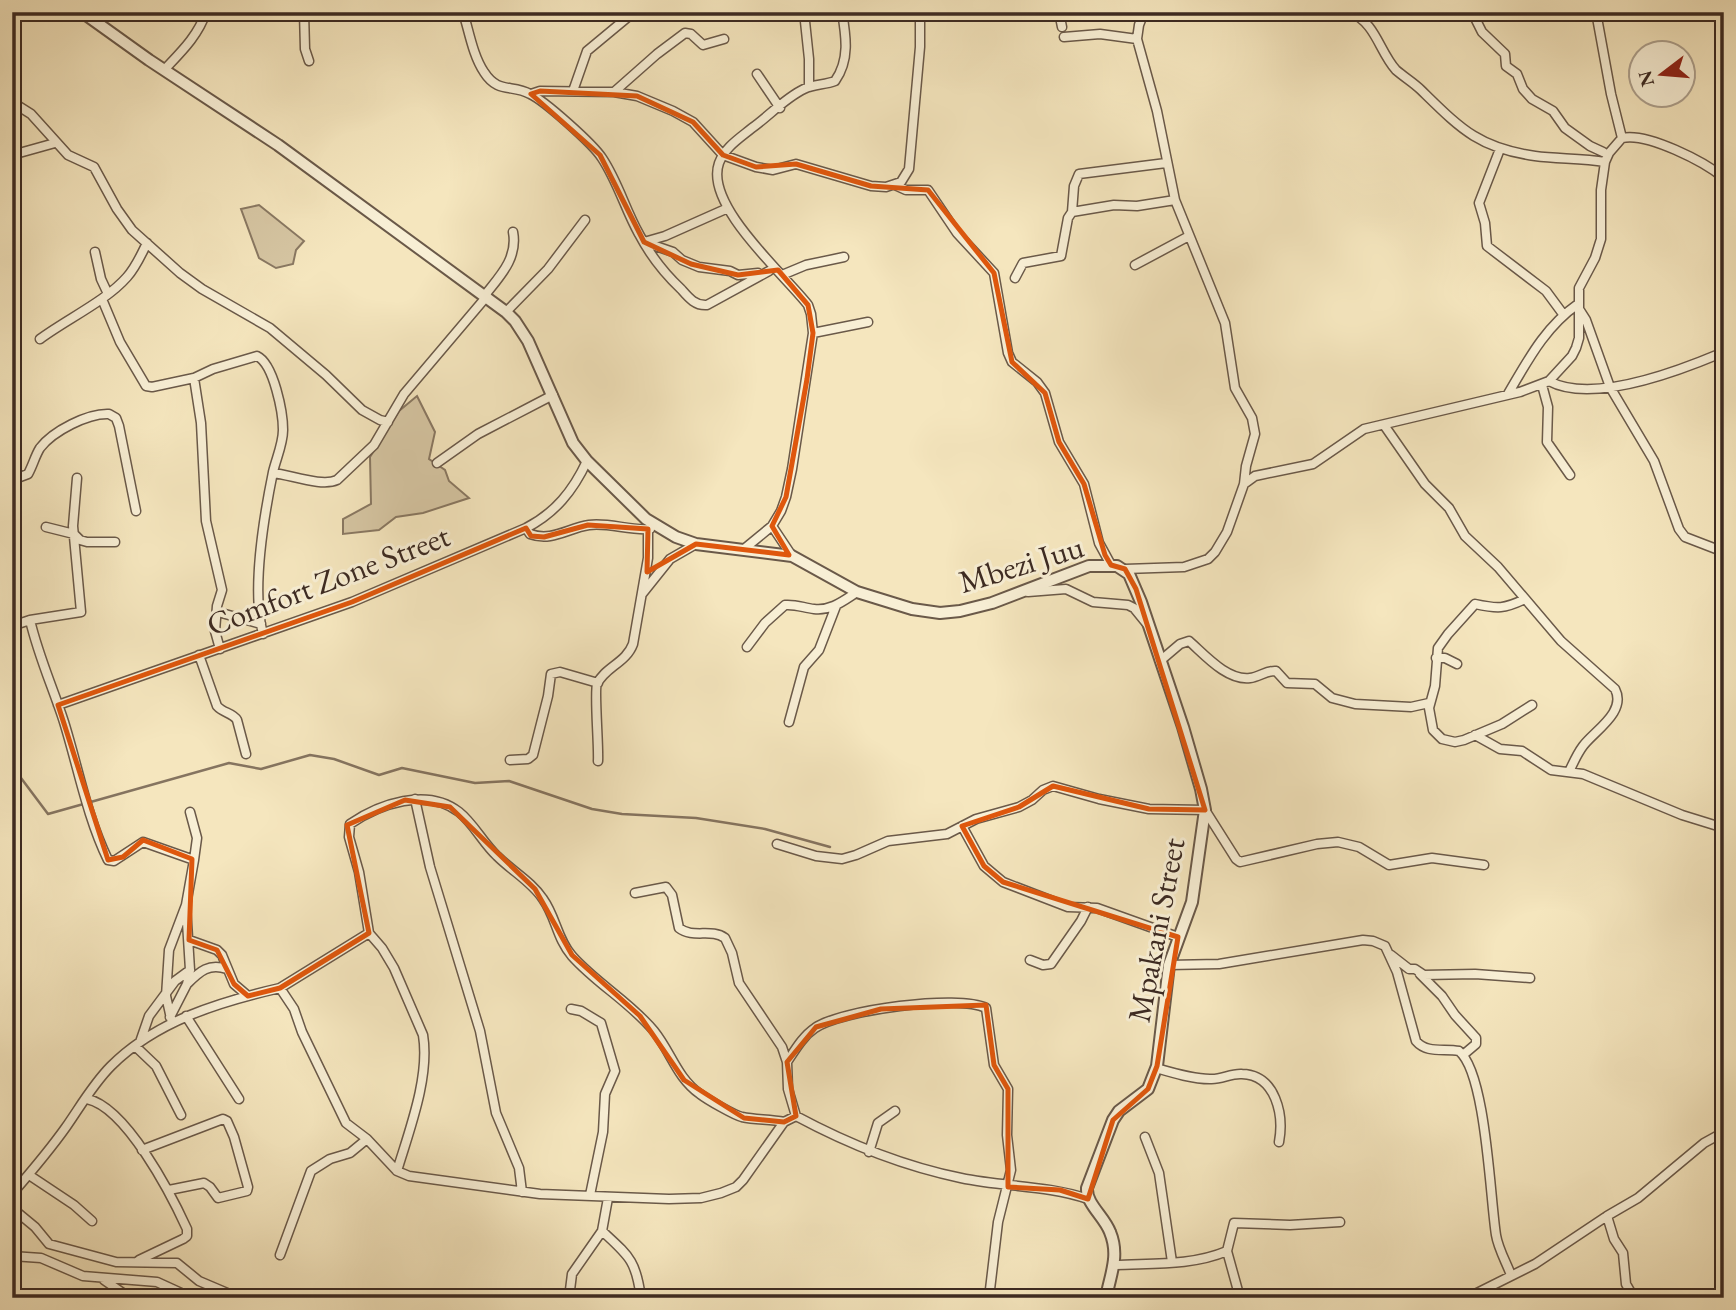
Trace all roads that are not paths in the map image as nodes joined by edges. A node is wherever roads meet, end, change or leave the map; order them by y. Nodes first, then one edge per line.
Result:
1 (82, 12) edge
2 (206, 12) edge
3 (303, 12) edge
4 (463, 12) edge
5 (634, 12) edge
6 (804, 12) edge
7 (842, 12) edge
8 (920, 12) edge
9 (1059, 12) edge
10 (1144, 12) edge
11 (1350, 12) edge
12 (1472, 12) edge
13 (1596, 12) edge
14 (1360, 14) edge
15 (1062, 27) dead end
16 (1064, 37) dead end
17 (724, 39) dead end
18 (1137, 39) junction
19 (309, 61) dead end
20 (164, 70) junction
21 (757, 74) dead end
22 (809, 87) junction
23 (573, 91) junction
24 (614, 92) junction
25 (531, 94) junction
26 (12, 102) edge
27 (780, 108) junction
28 (1620, 141) junction
29 (55, 143) junction
30 (1500, 149) junction
31 (1603, 152) junction
32 (12, 155) edge
33 (723, 155) junction
34 (1589, 160) junction
35 (1605, 162) junction
36 (1166, 163) junction
37 (1724, 178) edge
38 (895, 185) junction
39 (1175, 200) junction
40 (728, 208) junction
41 (1072, 212) junction
42 (585, 220) dead end
43 (513, 232) dead end
44 (1189, 236) junction
45 (644, 242) junction
46 (147, 243) junction
47 (95, 252) dead end
48 (844, 257) dead end
49 (772, 262) junction
50 (1135, 265) dead end
51 (769, 271) junction
52 (782, 275) junction
53 (1015, 278) dead end
54 (486, 296) junction
55 (105, 297) junction
56 (1578, 306) junction
57 (506, 312) junction
58 (1563, 314) junction
59 (868, 322) dead end
60 (813, 333) junction
61 (40, 339) dead end
62 (1724, 349) edge
63 (194, 378) junction
64 (1545, 383) junction
65 (1610, 387) junction
66 (1508, 394) junction
67 (552, 395) junction
68 (388, 422) junction
69 (1384, 425) junction
70 (587, 461) junction
71 (437, 463) dead end
72 (273, 473) junction
73 (1570, 475) dead end
74 (77, 478) dead end
75 (12, 480) edge
76 (1244, 484) junction
77 (136, 511) dead end
78 (772, 526) junction
79 (46, 527) dead end
80 (526, 528) junction
81 (654, 528) junction
82 (74, 534) junction
83 (115, 542) dead end
84 (696, 544) junction
85 (744, 549) junction
86 (1724, 552) edge
87 (792, 556) junction
88 (1111, 565) junction
89 (1125, 569) junction
90 (857, 592) junction
91 (1017, 593) junction
92 (640, 596) junction
93 (1525, 599) junction
94 (836, 606) junction
95 (218, 612) junction
96 (30, 620) junction
97 (261, 624) junction
98 (12, 626) edge
99 (1149, 626) junction
100 (264, 634) junction
101 (747, 646) dead end
102 (220, 649) junction
103 (199, 655) junction
104 (1436, 658) junction
105 (1160, 661) junction
106 (1457, 664) dead end
107 (598, 682) junction
108 (1429, 703) junction
109 (58, 705) junction
110 (1532, 705) dead end
111 (789, 722) dead end
112 (1475, 735) junction
113 (246, 754) dead end
114 (510, 760) dead end
115 (598, 761) dead end
116 (1569, 772) junction
117 (415, 799) junction
118 (1205, 810) junction
119 (190, 812) dead end
120 (962, 827) junction
121 (1724, 828) edge
122 (778, 844) dead end
123 (194, 860) junction
124 (1484, 865) dead end
125 (635, 893) dead end
126 (186, 905) junction
127 (1088, 907) junction
128 (177, 927) junction
129 (189, 930) junction
130 (369, 933) junction
131 (1178, 937) junction
132 (189, 940) junction
133 (1391, 955) junction
134 (1030, 960) dead end
135 (1169, 965) junction
136 (227, 969) junction
137 (1415, 969) junction
138 (190, 970) junction
139 (15, 977) dead end
140 (1530, 978) dead end
141 (187, 984) junction
142 (279, 988) junction
143 (12, 990) edge
144 (166, 996) junction
145 (248, 996) junction
146 (571, 1009) dead end
147 (186, 1016) junction
148 (171, 1020) junction
149 (137, 1044) junction
150 (1463, 1055) junction
151 (787, 1062) junction
152 (1156, 1068) junction
153 (87, 1099) junction
154 (239, 1099) dead end
155 (895, 1111) dead end
156 (181, 1115) dead end
157 (795, 1116) junction
158 (784, 1122) junction
159 (1724, 1132) edge
160 (1145, 1137) dead end
161 (367, 1139) junction
162 (1279, 1142) dead end
163 (142, 1150) junction
164 (869, 1152) junction
165 (397, 1171) junction
166 (29, 1175) junction
167 (1008, 1186) junction
168 (169, 1190) junction
169 (522, 1192) junction
170 (12, 1194) edge
171 (590, 1195) junction
172 (608, 1198) junction
173 (1088, 1199) junction
174 (12, 1208) edge
175 (1606, 1216) junction
176 (92, 1221) dead end
177 (1339, 1222) dead end
178 (602, 1231) junction
179 (1227, 1251) junction
180 (280, 1255) dead end
181 (12, 1256) edge
182 (136, 1261) junction
183 (1172, 1262) junction
184 (1115, 1265) junction
185 (1511, 1275) junction
186 (102, 1279) junction
187 (130, 1298) edge
188 (192, 1298) edge
189 (239, 1298) edge
190 (569, 1298) edge
191 (640, 1298) edge
192 (989, 1298) edge
193 (1106, 1298) edge
194 (1240, 1298) edge
195 (1467, 1298) edge
196 (1633, 1298) edge

1 - 20 street
2 - 20 street
3 - 19 street
4 - 25 street
5 - 23 street
6 - 22 street
7 - 22 street
8 - 38 street
9 - 15 street
10 - 18 street
11 - 14 street
12 - 31 street
13 - 28 street
14 - 30 street
16 - 18 street
17 - 24 street
18 - 36 street
20 - 54 street
21 - 27 street
22 - 27 street
23 - 24 street
23 - 25 street
24 - 33 street
25 - 45 street
26 - 29 street
27 - 33 street
28 - 31 street
28 - 35 street
28 - 37 street
29 - 32 street
29 - 46 street
30 - 34 street
30 - 58 street
31 - 34 street
33 - 38 street
33 - 40 street
34 - 35 street
35 - 56 street
36 - 39 street
36 - 41 street
38 - 88 street
39 - 41 street
39 - 44 street
40 - 45 street
40 - 49 street
41 - 53 street
42 - 57 street
43 - 54 street
44 - 50 street
44 - 76 street
45 - 51 street
45 - 51 street
46 - 55 street
46 - 68 street
47 - 55 street
48 - 52 street
49 - 51 street
49 - 52 street
52 - 60 street
54 - 57 street
54 - 68 street
55 - 61 street
55 - 63 street
56 - 58 street
56 - 64 street
56 - 65 street
57 - 67 street
58 - 66 street
59 - 60 street
60 - 78 street
62 - 65 street
63 - 72 street
63 - 95 street
64 - 65 street
64 - 66 street
64 - 73 street
65 - 86 street
66 - 69 street
67 - 70 street
67 - 71 street
68 - 72 street
69 - 76 street
69 - 93 street
70 - 80 street, Comfort Zone Street
70 - 81 street
72 - 97 street
74 - 82 street
75 - 77 street
76 - 89 street
78 - 85 street
78 - 87 street
79 - 82 street
80 - 81 street
80 - 100 street, Comfort Zone Street
81 - 84 street
81 - 92 street
82 - 83 street
82 - 96 street
84 - 85 street
84 - 92 street
85 - 87 street
87 - 90 street, Mbezi Juu
88 - 89 street
88 - 91 street, Mbezi Juu
89 - 99 street, Mpakani Street
90 - 91 street, Mbezi Juu
90 - 94 street
91 - 99 street
92 - 107 street
93 - 104 street
93 - 116 street
94 - 101 street
94 - 111 street
95 - 97 street
95 - 102 street
96 - 98 street
96 - 109 street
97 - 100 street
99 - 105 street, Mpakani Street
100 - 102 street, Comfort Zone Street
102 - 103 street, Comfort Zone Street
103 - 109 street, Comfort Zone Street
103 - 113 street
104 - 106 street
104 - 108 street
105 - 108 street
105 - 118 street, Mpakani Street
107 - 114 street
107 - 115 street
108 - 112 street
109 - 123 street
110 - 112 street
112 - 116 street
116 - 121 street
117 - 130 street
117 - 158 street
117 - 169 street
118 - 120 street
118 - 124 street
118 - 131 street, Mpakani Street
119 - 123 street
120 - 122 street
120 - 127 street
123 - 126 street
125 - 151 street
126 - 128 street
126 - 129 street
127 - 131 street
127 - 134 street
128 - 129 street
128 - 144 street
129 - 132 street
130 - 142 street
130 - 165 street
131 - 135 street, Mpakani Street
132 - 136 street
132 - 138 street
133 - 135 street
133 - 137 street
133 - 150 street
135 - 152 street, Mpakani Street
136 - 141 street
136 - 145 street
137 - 140 street
137 - 150 street
138 - 141 street
138 - 144 street
139 - 143 street
141 - 148 street
142 - 145 street
142 - 161 street
144 - 148 street
144 - 149 street
145 - 147 street
146 - 171 street
147 - 148 street
147 - 154 street
148 - 149 street
149 - 153 street
149 - 156 street
150 - 185 street
151 - 157 street
151 - 167 street
152 - 162 street
152 - 173 street, Mpakani Street
153 - 163 street
153 - 166 street
155 - 164 street
157 - 158 street
157 - 164 street
158 - 172 street
159 - 175 street
160 - 183 street
161 - 165 street
161 - 180 street
163 - 168 street
163 - 168 street
164 - 167 street
165 - 169 street
166 - 170 street
166 - 176 street
167 - 173 street
167 - 192 street
168 - 182 street
169 - 171 street
171 - 172 street
172 - 178 street
173 - 184 street
174 - 182 street
175 - 185 street
175 - 196 street
177 - 179 street
178 - 190 street
178 - 191 street
179 - 183 street
179 - 194 street
181 - 186 street
182 - 189 street
183 - 184 street
184 - 193 street
185 - 195 street
186 - 187 street
186 - 188 street

